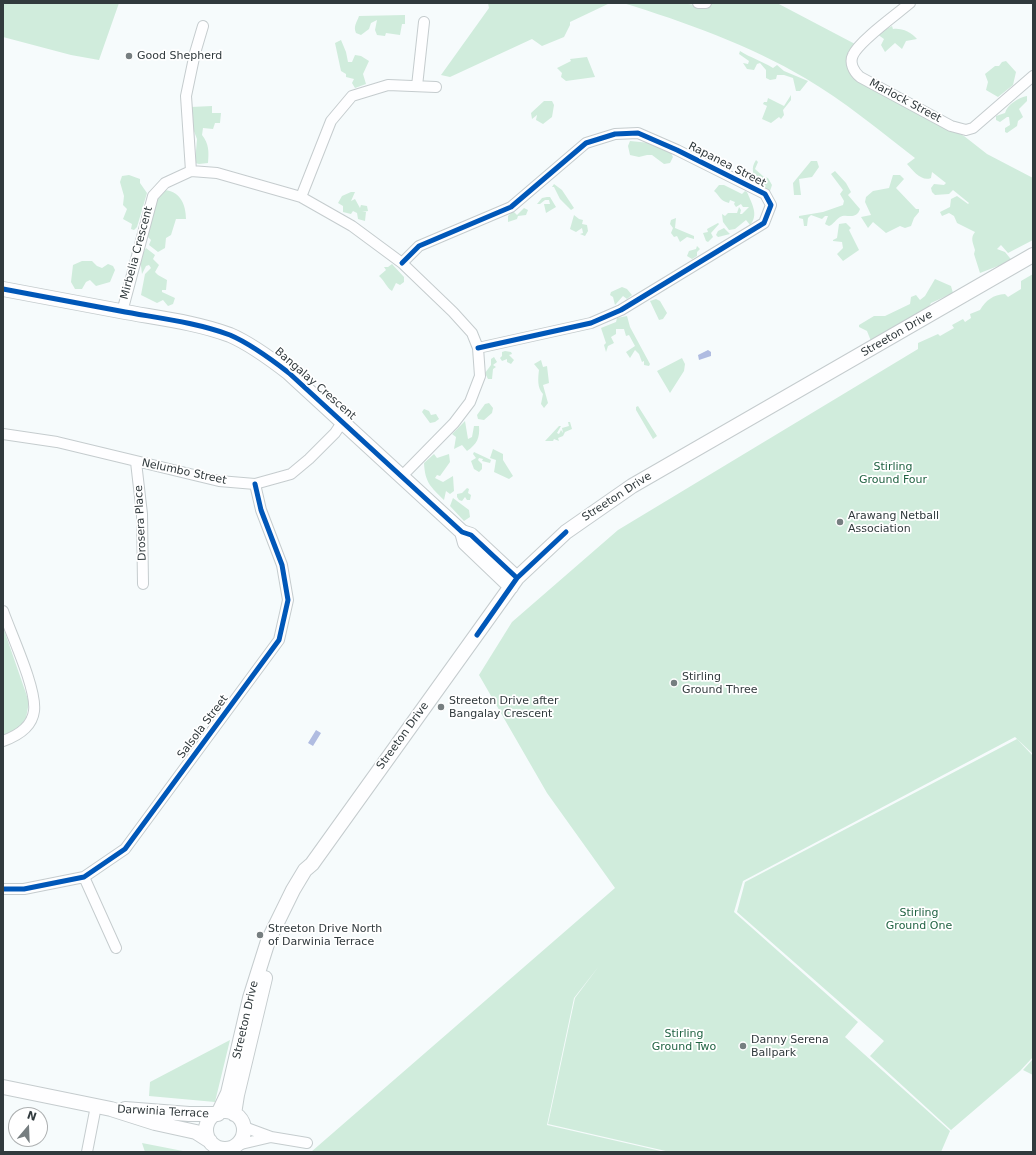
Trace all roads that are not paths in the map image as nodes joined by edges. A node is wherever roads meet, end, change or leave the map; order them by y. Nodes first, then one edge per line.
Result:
1 (698, 3) edge
2 (706, 3) edge
3 (910, 3) edge
4 (424, 22) dead end
5 (202, 26) dead end
6 (1033, 76) edge
7 (417, 86) junction
8 (436, 87) dead end
9 (191, 171) junction
10 (301, 197) junction
11 (1033, 255) edge
12 (402, 263) junction
13 (3, 289) edge
14 (122, 312) junction
15 (478, 348) junction
16 (343, 421) junction
17 (3, 434) edge
18 (136, 462) junction
19 (402, 476) junction
20 (255, 484) junction
21 (514, 583) junction
22 (143, 584) dead end
23 (3, 611) edge
24 (3, 741) edge
25 (312, 864) junction
26 (84, 877) junction
27 (3, 889) edge
28 (116, 948) dead end
29 (3, 1087) edge
30 (96, 1106) junction
31 (111, 1109) junction
32 (216, 1114) junction
33 (234, 1114) junction
34 (244, 1127) junction
35 (271, 1137) junction
36 (307, 1142) dead end
37 (212, 1146) edge
38 (235, 1148) edge
39 (87, 1152) edge

1 - 2 street
3 - 6 street, Marlock Street
4 - 7 street
5 - 9 street
7 - 8 street
7 - 10 street
9 - 10 street
9 - 14 street, Mirbelia Crescent
10 - 12 street
11 - 21 main road, Streeton Drive
12 - 15 street
12 - 15 street, Rapanea Street
13 - 14 main road, Bangalay Crescent
14 - 16 main road, Bangalay Crescent
15 - 19 street
16 - 19 main road, Bangalay Crescent
16 - 20 street, Nelumbo Street
17 - 18 street, Nelumbo Street
18 - 20 street, Nelumbo Street
18 - 22 street, Drosera Place
19 - 21 main road, Bangalay Crescent
20 - 26 street, Salsola Street
21 - 25 main road, Streeton Drive
23 - 24 street
25 - 32 main road, Streeton Drive
25 - 33 main road, Streeton Drive
26 - 27 street, Salsola Street
26 - 28 street
29 - 30 main road, Darwinia Terrace
30 - 31 main road, Darwinia Terrace
30 - 39 street
31 - 32 main road, Darwinia Terrace
31 - 37 main road, Darwinia Terrace
32 - 33 main road
32 - 37 main road
33 - 34 main road
34 - 35 street
34 - 38 main road
35 - 36 street
35 - 38 street
37 - 38 main road

